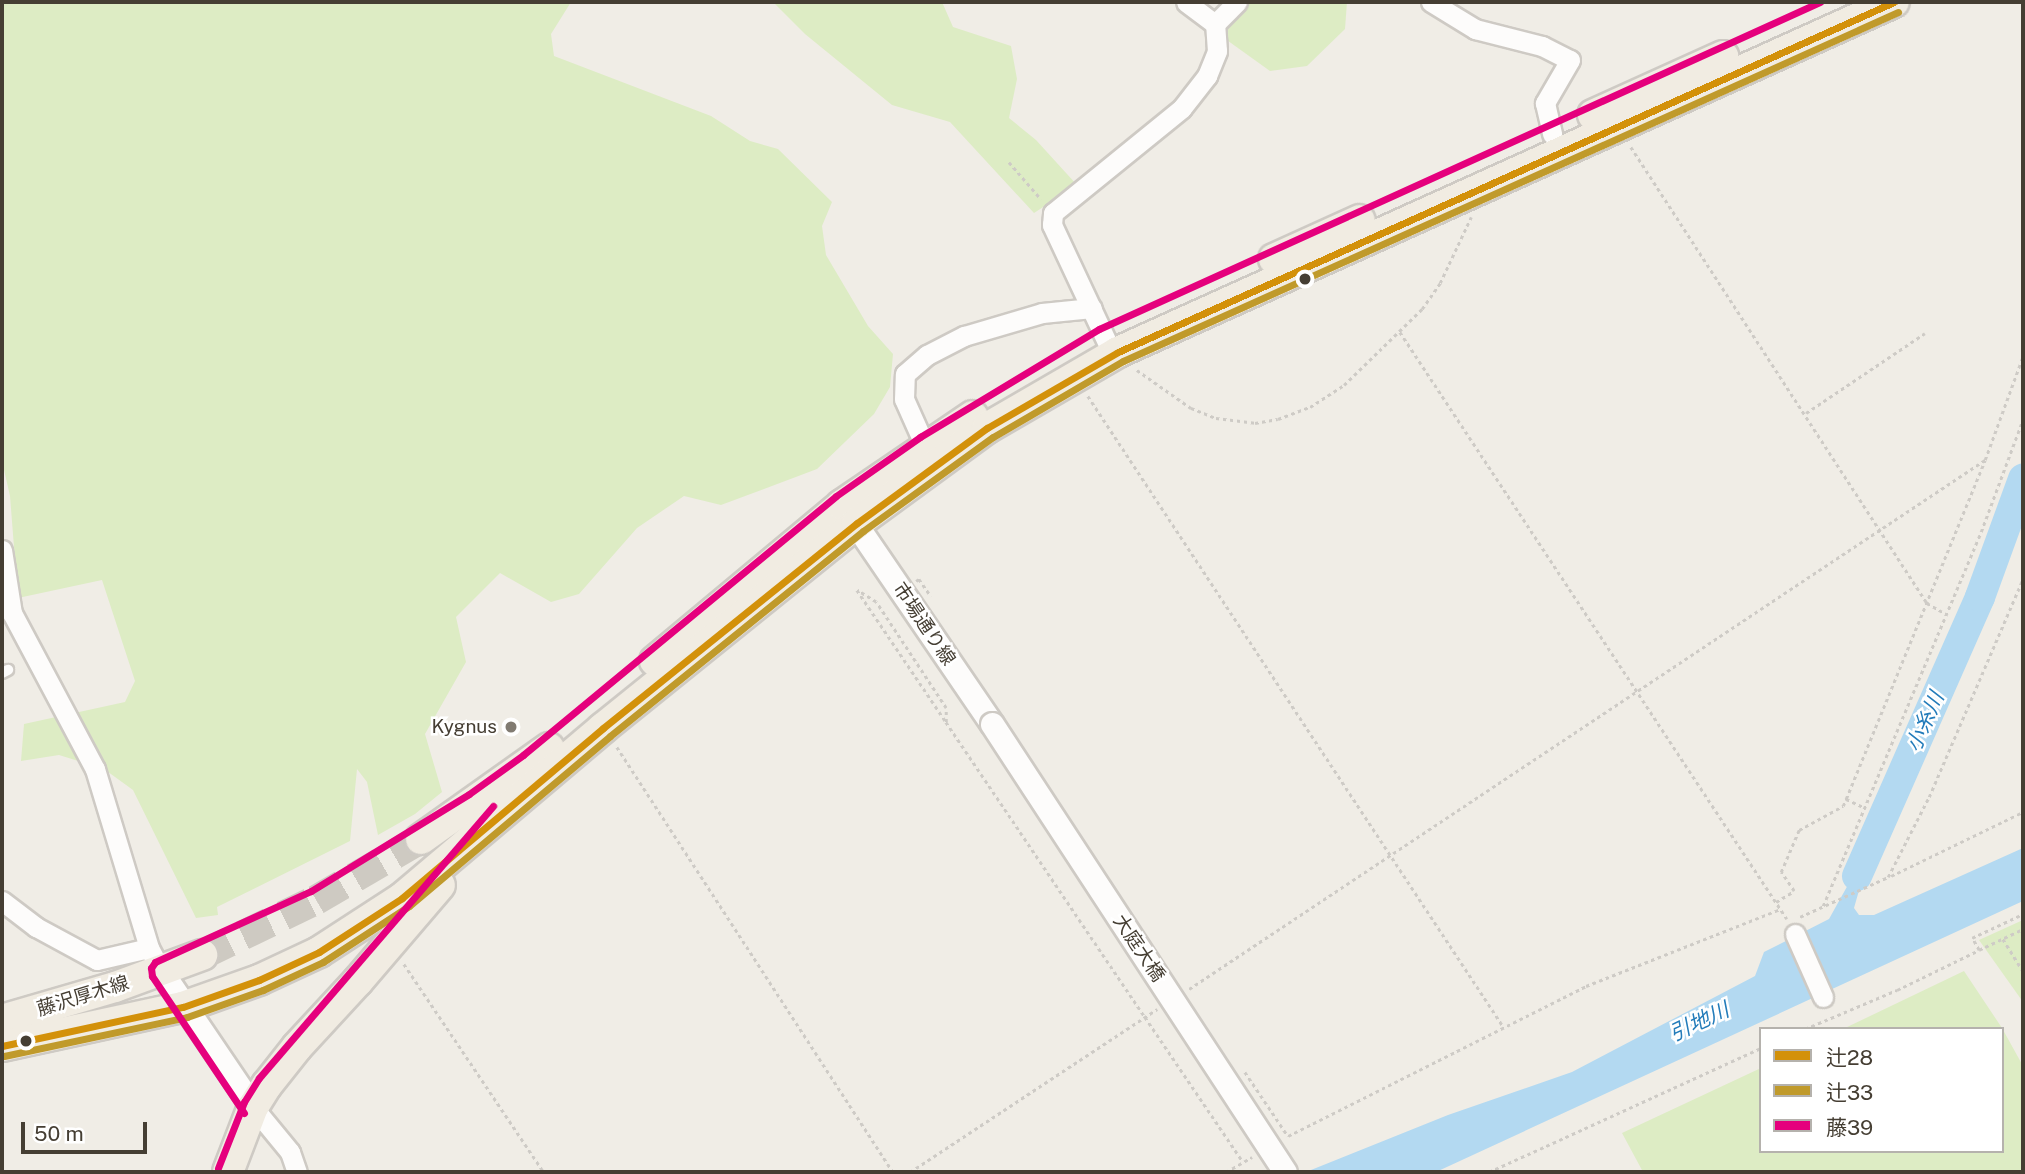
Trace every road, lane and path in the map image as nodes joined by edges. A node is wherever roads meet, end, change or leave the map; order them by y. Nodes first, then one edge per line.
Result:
1 (1186, 2) edge
2 (1237, 2) edge
3 (1431, 2) edge
4 (1845, 2) edge
5 (1894, 2) edge
6 (1215, 24) junction
7 (1618, 126) junction
8 (1552, 134) junction
9 (1009, 162) dead end
10 (1474, 190) junction
11 (1053, 213) junction
12 (1092, 308) junction
13 (1400, 332) junction
14 (1925, 333) dead end
15 (1112, 348) junction
16 (2023, 356) edge
17 (1075, 376) junction
18 (1805, 414) junction
19 (2023, 419) edge
20 (925, 446) junction
21 (1985, 460) junction
22 (849, 514) junction
23 (1881, 528) junction
24 (2, 550) edge
25 (2023, 579) edge
26 (1927, 603) junction
27 (1946, 614) junction
28 (918, 649) dead end
29 (911, 654) junction
30 (1638, 691) junction
31 (946, 722) junction
32 (992, 724) joint
33 (603, 727) junction
34 (1846, 799) junction
35 (1865, 808) junction
36 (2023, 812) edge
37 (498, 815) junction
38 (421, 839) tunnel mouth
39 (1391, 855) junction
40 (1888, 877) junction
41 (2, 901) edge
42 (1776, 902) junction
43 (1824, 906) junction
44 (1780, 909) junction
45 (2023, 914) edge
46 (1792, 928) junction
47 (2023, 929) edge
48 (2003, 939) junction
49 (390, 944) junction
50 (1979, 950) junction
51 (202, 955) tunnel mouth
52 (155, 959) junction
53 (2023, 971) edge
54 (1179, 995) dead end
55 (1823, 997) dead end
56 (1168, 1002) dead end
57 (183, 1007) junction
58 (1146, 1017) junction
59 (2, 1022) edge
60 (1503, 1026) junction
61 (1810, 1027) edge
62 (2, 1046) edge
63 (1759, 1049) edge
64 (253, 1107) junction
65 (1288, 1136) dead end
66 (1255, 1155) dead end
67 (1244, 1162) junction
68 (228, 1172) edge
69 (297, 1172) edge
70 (544, 1172) edge
71 (893, 1172) edge
72 (910, 1172) edge
73 (1226, 1172) edge
74 (1285, 1172) edge
75 (1489, 1172) edge

1 - 6 street
2 - 6 street
3 - 8 street
4 - 8 main road, 藤沢厚木線
5 - 7 main road, 藤沢厚木線
6 - 11 street
7 - 10 main road, 藤沢厚木線
7 - 18 path
8 - 15 main road, 藤沢厚木線
9 - 11 path
10 - 13 path
10 - 15 main road, 藤沢厚木線
11 - 12 street
12 - 15 street
12 - 20 street
13 - 15 path
13 - 30 path
14 - 18 path
15 - 17 main road, 藤沢厚木線
15 - 20 main road, 藤沢厚木線
16 - 21 path
17 - 22 main road, 藤沢厚木線
17 - 39 path
18 - 23 path
19 - 27 path
20 - 22 main road, 藤沢厚木線
21 - 23 path
21 - 26 path
22 - 32 street, 市場通り線
22 - 33 main road, 藤沢厚木線
22 - 38 main road, 藤沢厚木線
23 - 26 path
23 - 30 path
24 - 52 street
25 - 40 path
26 - 27 path
26 - 34 path
27 - 35 path
28 - 29 path
29 - 31 path
29 - 31 path
30 - 39 path
30 - 42 path
31 - 58 path
32 - 74 street, 大庭大橋, bridge
33 - 37 main road, 藤沢厚木線
33 - 71 path
34 - 35 path
34 - 42 path
35 - 43 path
36 - 40 path
37 - 49 main road, 藤沢厚木線
37 - 57 main road, 藤沢厚木線
39 - 54 path
39 - 60 path
40 - 43 path
41 - 52 street
42 - 44 path
43 - 46 path
44 - 46 path
44 - 60 path
45 - 50 path
46 - 55 street
47 - 48 path
48 - 50 path
48 - 53 path
49 - 64 main road, 藤沢厚木線
49 - 70 path
50 - 61 path
51 - 52 main road, 藤沢厚木線
52 - 57 street
52 - 59 main road, 藤沢厚木線
56 - 58 path
57 - 59 main road
57 - 62 main road, 藤沢厚木線
57 - 64 street
58 - 67 path
58 - 72 path
60 - 65 path
63 - 75 path
64 - 68 main road, 藤沢厚木線
64 - 69 street
66 - 67 path
67 - 73 path

